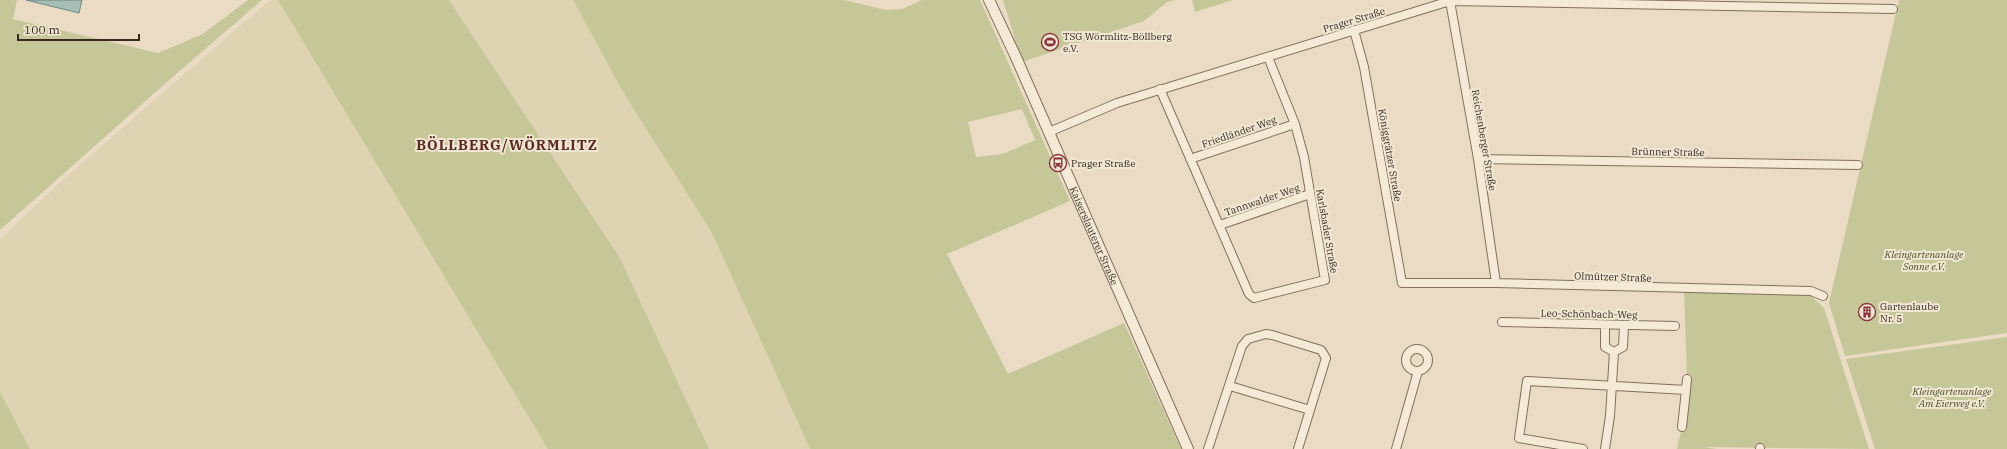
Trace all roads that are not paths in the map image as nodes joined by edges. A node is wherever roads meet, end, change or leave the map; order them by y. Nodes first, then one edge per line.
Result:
1 (989, 0) edge
2 (1450, 1) junction
3 (1893, 9) dead end
4 (1354, 30) junction
5 (1268, 57) junction
6 (1160, 89) junction
7 (1294, 124) junction
8 (1049, 132) junction
9 (1190, 159) junction
10 (1478, 159) junction
11 (1858, 165) dead end
12 (1310, 194) junction
13 (1220, 225) junction
14 (1402, 283) joint
15 (1496, 283) junction
16 (1823, 296) dead end
17 (1502, 322) dead end
18 (1605, 324) junction
19 (1624, 324) junction
20 (1675, 326) dead end
21 (1614, 352) junction
22 (1418, 371) dead end
23 (1687, 379) dead end
24 (1612, 385) junction
25 (1230, 386) junction
26 (1686, 390) junction
27 (1310, 410) junction
28 (1682, 428) dead end
29 (1188, 449) edge
30 (1208, 449) edge
31 (1298, 449) edge
32 (1396, 449) edge
33 (1583, 449) edge
34 (1605, 449) edge

1 - 8 street, Kaiserslauterer Straße
2 - 3 street, Prager Straße
2 - 4 street, Prager Straße
2 - 10 street, Reichenberger Straße
4 - 5 street, Prager Straße
4 - 14 street, Königgrätzer Straße
5 - 6 street, Prager Straße
5 - 7 street, Karlsbader Straße
6 - 8 street, Prager Straße
6 - 9 street, Karlsbader Straße
7 - 9 street, Friedländer Weg
7 - 12 street, Karlsbader Straße
8 - 29 street, Kaiserslauterer Straße
9 - 13 street, Karlsbader Straße
10 - 11 street, Brünner Straße
10 - 15 street, Reichenberger Straße
12 - 13 street, Tannwalder Weg
12 - 13 street, Karlsbader Straße
14 - 15 street, Olmützer Straße
15 - 16 street, Olmützer Straße
17 - 18 street, Leo-Schönbach-Weg
18 - 19 street, Leo-Schönbach-Weg
18 - 21 street
19 - 20 street, Leo-Schönbach-Weg
19 - 21 street
21 - 24 street
22 - 32 street
23 - 26 street
24 - 26 street
24 - 33 street
24 - 34 street
25 - 27 street
25 - 27 street
25 - 30 street
26 - 28 street
27 - 31 street

